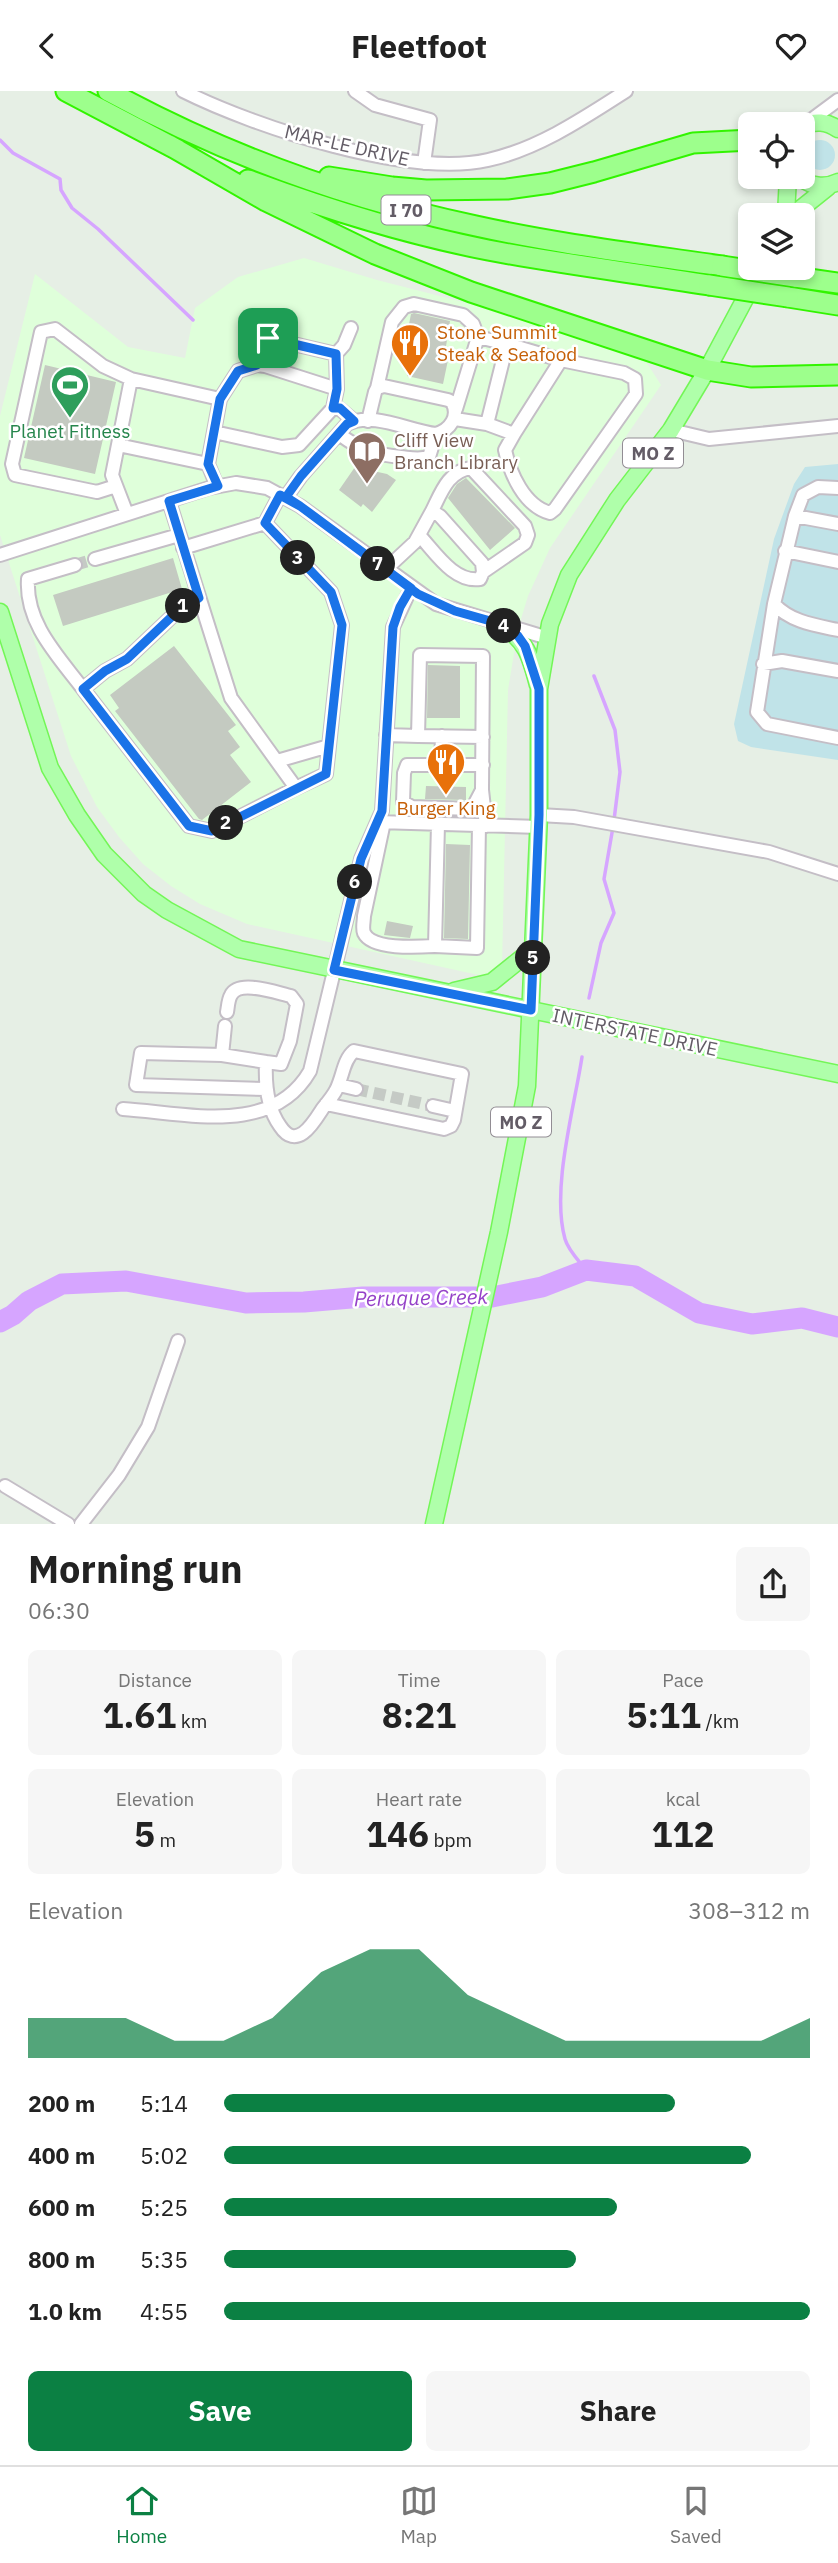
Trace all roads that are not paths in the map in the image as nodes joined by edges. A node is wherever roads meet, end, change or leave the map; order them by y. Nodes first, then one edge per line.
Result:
1 (66, 91) edge
2 (108, 91) edge
3 (183, 91) edge
4 (355, 91) edge
5 (626, 91) edge
6 (838, 100) edge
7 (815, 117) edge
8 (815, 124) edge
9 (838, 129) edge
10 (738, 141) edge
11 (169, 145) junction
12 (424, 163) junction
13 (275, 168) junction
14 (815, 184) edge
15 (833, 185) edge
16 (809, 203) edge
17 (756, 280) edge
18 (838, 283) edge
19 (838, 305) edge
20 (351, 328) dead end
21 (478, 337) junction
22 (507, 344) junction
23 (336, 354) junction
24 (561, 361) junction
25 (257, 365) junction
26 (707, 370) junction
27 (838, 375) edge
28 (131, 379) junction
29 (377, 388) junction
30 (337, 389) junction
31 (220, 399) junction
32 (333, 408) junction
33 (454, 417) junction
34 (354, 421) junction
35 (368, 421) junction
36 (487, 424) junction
37 (838, 426) edge
38 (671, 430) junction
39 (214, 432) junction
40 (339, 434) junction
41 (436, 434) junction
42 (514, 434) junction
43 (118, 445) junction
44 (208, 464) junction
45 (116, 486) junction
46 (218, 486) junction
47 (838, 488) edge
48 (283, 496) junction
49 (169, 501) junction
50 (432, 511) junction
51 (127, 514) junction
52 (795, 516) junction
53 (265, 523) junction
54 (838, 524) edge
55 (179, 535) junction
56 (419, 535) junction
57 (183, 548) junction
58 (785, 551) junction
59 (0, 555) edge
60 (95, 559) tunnel mouth
61 (838, 562) edge
62 (75, 565) tunnel mouth
63 (386, 569) junction
64 (483, 572) junction
65 (411, 588) junction
66 (199, 598) junction
67 (774, 604) junction
68 (0, 612) edge
69 (501, 624) junction
70 (838, 631) edge
71 (548, 638) junction
72 (762, 664) junction
73 (838, 671) edge
74 (83, 689) junction
75 (539, 689) junction
76 (386, 735) junction
77 (418, 736) junction
78 (442, 736) junction
79 (483, 737) junction
80 (838, 738) edge
81 (329, 746) junction
82 (277, 761) junction
83 (442, 765) junction
84 (482, 765) junction
85 (296, 787) junction
86 (482, 790) junction
87 (539, 821) junction
88 (381, 822) junction
89 (438, 824) junction
90 (483, 826) junction
91 (838, 874) edge
92 (435, 946) junction
93 (533, 949) junction
94 (334, 970) junction
95 (444, 993) junction
96 (531, 1010) junction
97 (227, 1012) dead end
98 (225, 1026) dead end
99 (222, 1055) junction
100 (266, 1062) junction
101 (838, 1073) edge
102 (136, 1085) junction
103 (339, 1085) junction
104 (266, 1089) junction
105 (356, 1089) tunnel mouth
106 (326, 1104) junction
107 (433, 1105) tunnel mouth
108 (272, 1107) junction
109 (456, 1111) junction
110 (178, 1341) dead end
111 (5, 1486) dead end
112 (68, 1524) edge
113 (81, 1524) edge
114 (434, 1524) edge

1 - 11 highway, I 70
2 - 13 highway, I 70
3 - 12 street, MAR-LE DRIVE
4 - 12 street
5 - 12 street, MAR-LE DRIVE
6 - 7 street
8 - 9 main road
10 - 13 highway
11 - 19 highway, I 70, bridge
11 - 26 highway
13 - 18 highway, I 70, bridge
14 - 15 main road
15 - 16 main road
17 - 26 main road, MO Z
20 - 23 street
21 - 22 street
21 - 29 street
21 - 33 street
22 - 24 street
22 - 36 street
23 - 25 street
23 - 30 street
24 - 42 street
24 - 42 street
25 - 30 street
25 - 31 street
26 - 27 highway
26 - 38 main road, MO Z
28 - 31 street
28 - 43 street
28 - 45 street
29 - 33 street
29 - 35 street
30 - 32 street
31 - 39 street
32 - 34 street
32 - 39 street
33 - 36 street
33 - 41 street
34 - 35 street
34 - 40 street
35 - 41 street
36 - 42 street
37 - 38 street
38 - 71 main road, MO Z
39 - 44 street
40 - 41 street
40 - 48 street
43 - 44 street
43 - 45 street
44 - 46 street
45 - 51 street
46 - 48 street
46 - 49 street
47 - 52 street
48 - 53 street
48 - 63 street
49 - 51 street
49 - 55 street
50 - 56 street
50 - 64 street
50 - 64 street
51 - 59 street
52 - 54 street
52 - 58 street
53 - 57 street
53 - 81 street
55 - 57 street
55 - 60 street
56 - 63 street
56 - 64 street
57 - 66 street
58 - 61 street
58 - 67 street
62 - 74 street
63 - 65 street
65 - 69 street
65 - 76 street
66 - 74 street
66 - 82 street
67 - 70 street
67 - 72 street
68 - 94 main road, INTERSTATE DRIVE
69 - 71 street
69 - 75 main road
71 - 75 main road, MO Z
72 - 73 street
72 - 80 street
74 - 85 street
75 - 87 main road, MO Z
76 - 77 street
76 - 88 street
77 - 78 street
77 - 79 street
78 - 79 street
78 - 83 street
79 - 84 street
81 - 82 street
81 - 85 street
82 - 85 street
83 - 84 street
83 - 86 street
84 - 86 street
86 - 90 street
87 - 90 street
87 - 91 street
87 - 93 main road, MO Z
88 - 89 street
88 - 92 street
88 - 94 street
89 - 90 street
89 - 92 street
90 - 92 street
93 - 95 main road
93 - 96 main road, MO Z
94 - 95 main road, INTERSTATE DRIVE
94 - 108 street
95 - 96 main road, INTERSTATE DRIVE
96 - 101 main road, INTERSTATE DRIVE
96 - 114 main road, MO Z
97 - 100 street
98 - 99 street
99 - 100 street
99 - 102 street
100 - 104 street
102 - 104 street
102 - 108 street
103 - 105 street
103 - 106 street
103 - 109 street
104 - 108 street
106 - 108 street
106 - 109 street
107 - 109 street
110 - 113 street
111 - 112 street

